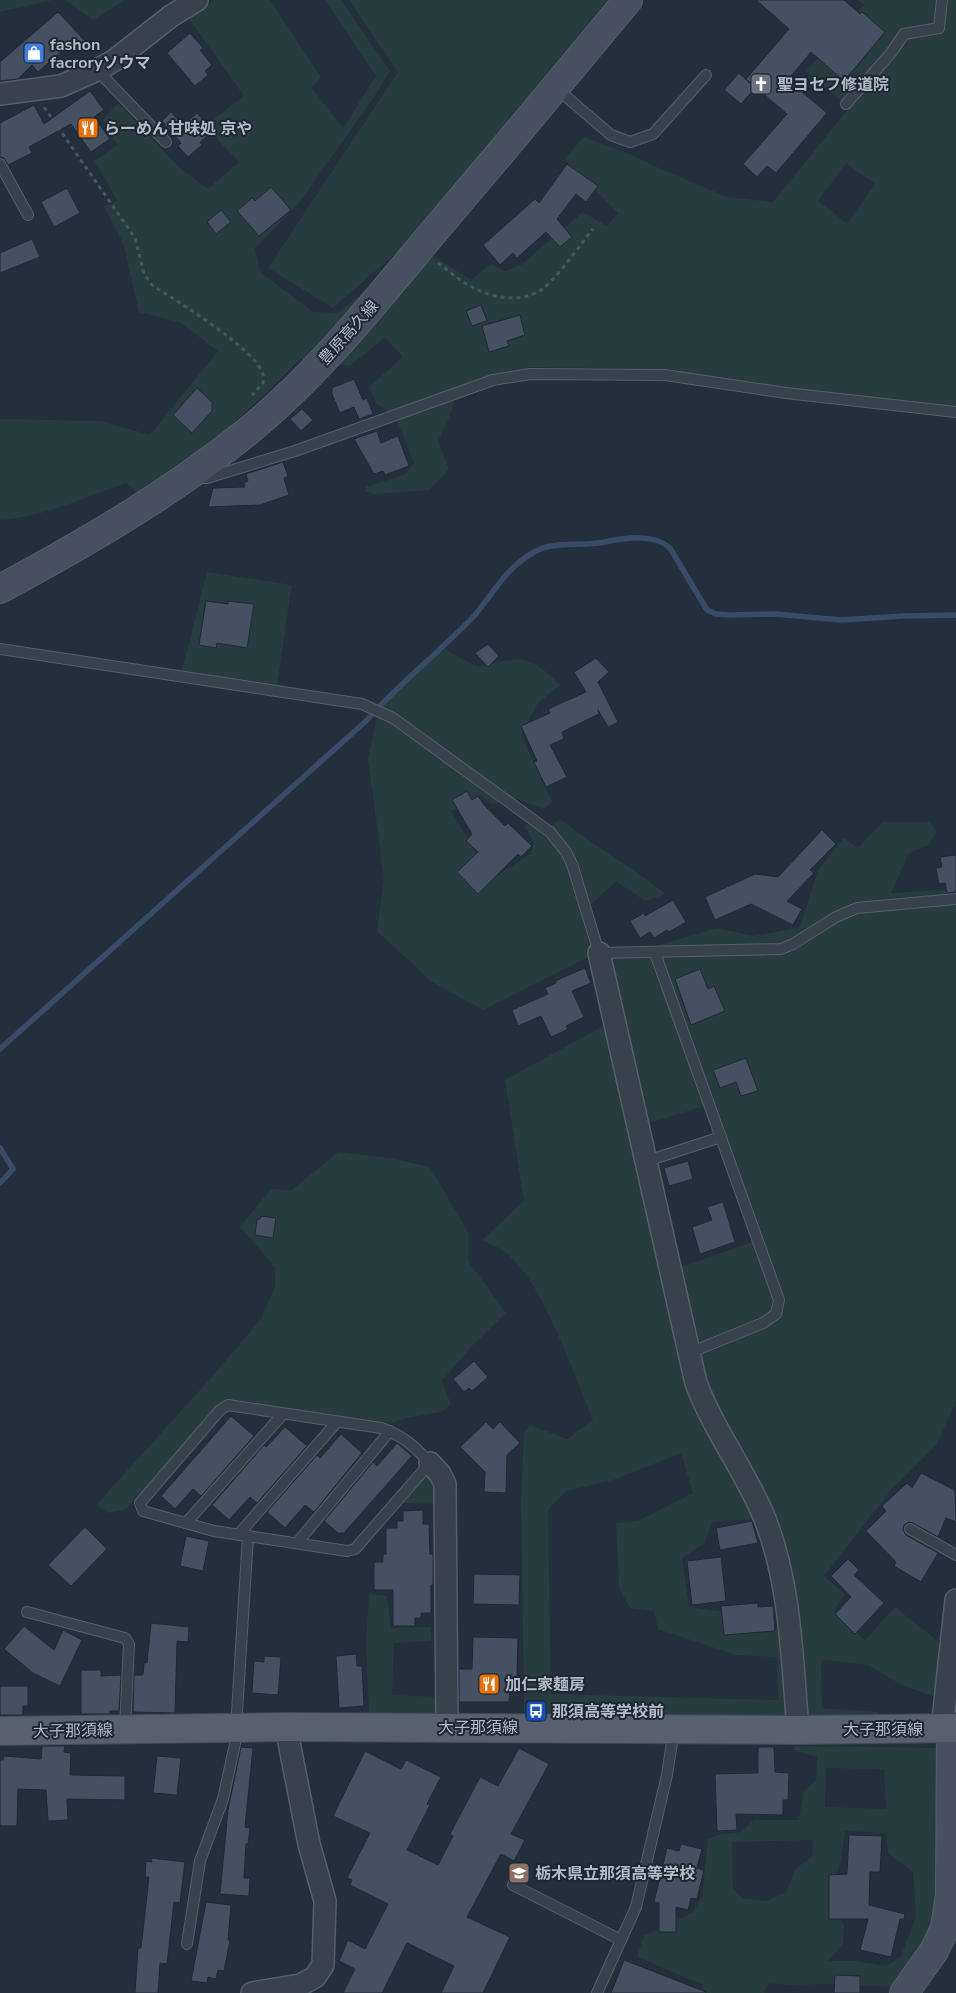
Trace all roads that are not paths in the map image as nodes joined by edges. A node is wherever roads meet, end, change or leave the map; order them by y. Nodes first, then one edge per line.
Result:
1 (197, 0) edge
2 (628, 0) edge
3 (942, 0) edge
4 (97, 70) junction
5 (706, 75) dead end
6 (555, 87) junction
7 (0, 94) edge
8 (846, 104) dead end
9 (166, 142) dead end
10 (0, 164) edge
11 (28, 215) dead end
12 (956, 412) edge
13 (185, 479) junction
14 (0, 589) edge
15 (0, 650) edge
16 (956, 899) edge
17 (599, 953) junction
18 (655, 953) junction
19 (721, 1137) junction
20 (646, 1162) junction
21 (689, 1353) junction
22 (283, 1414) junction
23 (337, 1422) junction
24 (390, 1431) junction
25 (430, 1463) junction
26 (186, 1523) junction
27 (910, 1529) dead end
28 (243, 1536) junction
29 (297, 1543) junction
30 (956, 1555) edge
31 (956, 1600) edge
32 (27, 1612) dead end
33 (236, 1727) junction
34 (286, 1727) junction
35 (447, 1727) junction
36 (950, 1728) edge
37 (674, 1729) junction
38 (125, 1730) junction
39 (798, 1730) junction
40 (0, 1731) edge
41 (513, 1885) dead end
42 (621, 1940) junction
43 (187, 1944) dead end
44 (252, 1993) edge
45 (596, 1993) edge
46 (904, 1993) edge

1 - 4 street
2 - 6 main road, 豊原高久線
3 - 8 lane
4 - 7 street
4 - 9 lane
5 - 6 lane
6 - 13 main road, 豊原高久線
10 - 11 lane
12 - 13 lane
13 - 14 main road, 豊原高久線
15 - 17 lane
16 - 18 lane
17 - 18 lane
17 - 20 street
18 - 19 lane
19 - 20 lane
19 - 21 lane
20 - 21 street
21 - 39 street
22 - 23 lane
22 - 26 lane
22 - 26 lane
23 - 24 lane
23 - 28 lane
24 - 25 lane
24 - 29 lane
25 - 29 lane
25 - 35 street
26 - 28 lane
27 - 30 lane
28 - 29 lane
28 - 33 lane
31 - 36 street
32 - 38 lane
33 - 34 main road, 大子那須線
33 - 38 main road, 大子那須線
33 - 43 lane
34 - 35 main road, 大子那須線
34 - 44 street
35 - 37 main road, 大子那須線
36 - 39 main road, 大子那須線
36 - 46 main road
37 - 39 main road, 大子那須線
37 - 42 lane
38 - 40 main road, 大子那須線
41 - 42 lane
42 - 45 lane

